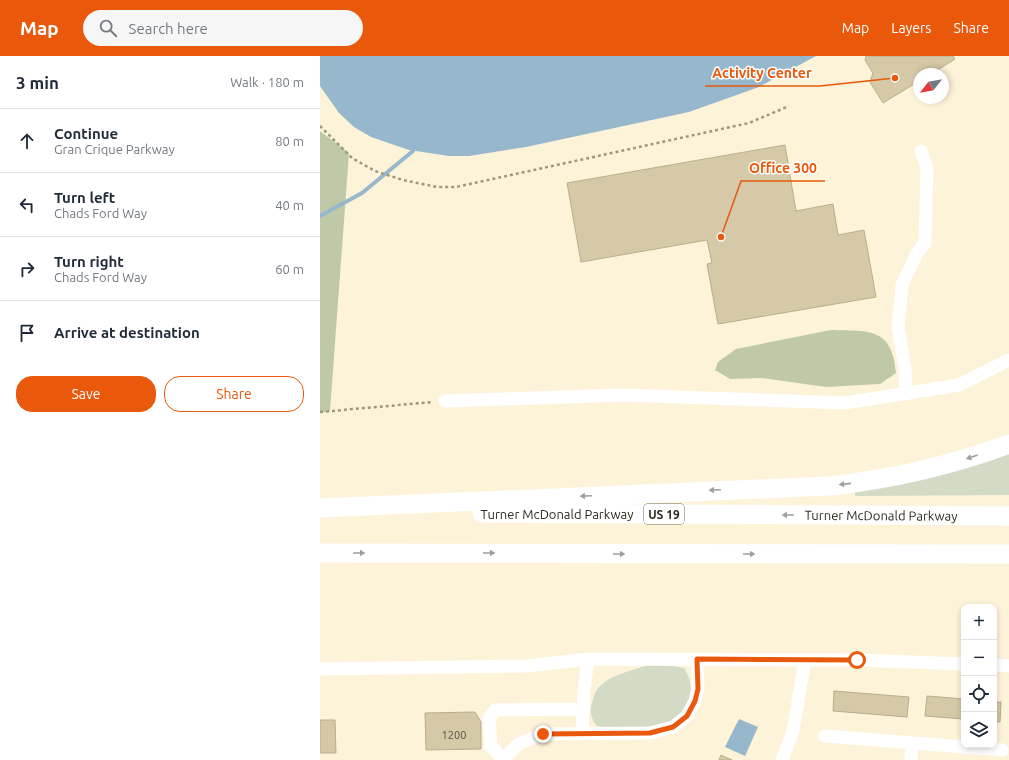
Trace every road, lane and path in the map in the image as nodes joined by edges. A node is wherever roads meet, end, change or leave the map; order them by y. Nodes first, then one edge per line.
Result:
1 (789, 106) dead end
2 (320, 126) edge
3 (921, 151) dead end
4 (1009, 360) edge
5 (906, 394) junction
6 (445, 402) joint
7 (320, 412) edge
8 (1009, 444) edge
9 (320, 508) edge
10 (320, 512) edge
11 (1009, 516) edge
12 (320, 553) edge
13 (952, 554) junction
14 (1009, 554) edge
15 (1009, 563) edge
16 (588, 659) junction
17 (697, 659) junction
18 (805, 660) junction
19 (961, 664) edge
20 (997, 665) edge
21 (1009, 666) edge
22 (320, 669) edge
23 (583, 709) junction
24 (582, 734) junction
25 (825, 736) dead end
26 (912, 743) junction
27 (1002, 750) dead end
28 (502, 759) edge
29 (782, 760) edge
30 (911, 760) edge

1 - 2 path
3 - 5 street
4 - 5 street
5 - 6 street
6 - 7 path
8 -> 9 highway
11 -> 10 highway, Turner McDonald Parkway / US 19
12 -> 13 highway
13 - 14 highway
13 - 15 highway
16 - 17 street
16 - 22 street
16 - 23 street
17 - 18 street
17 - 24 street
18 - 19 street
18 - 29 street
20 - 21 street
23 - 24 street
23 - 28 street
24 - 28 street
25 - 26 street
26 - 27 street
26 - 30 street

